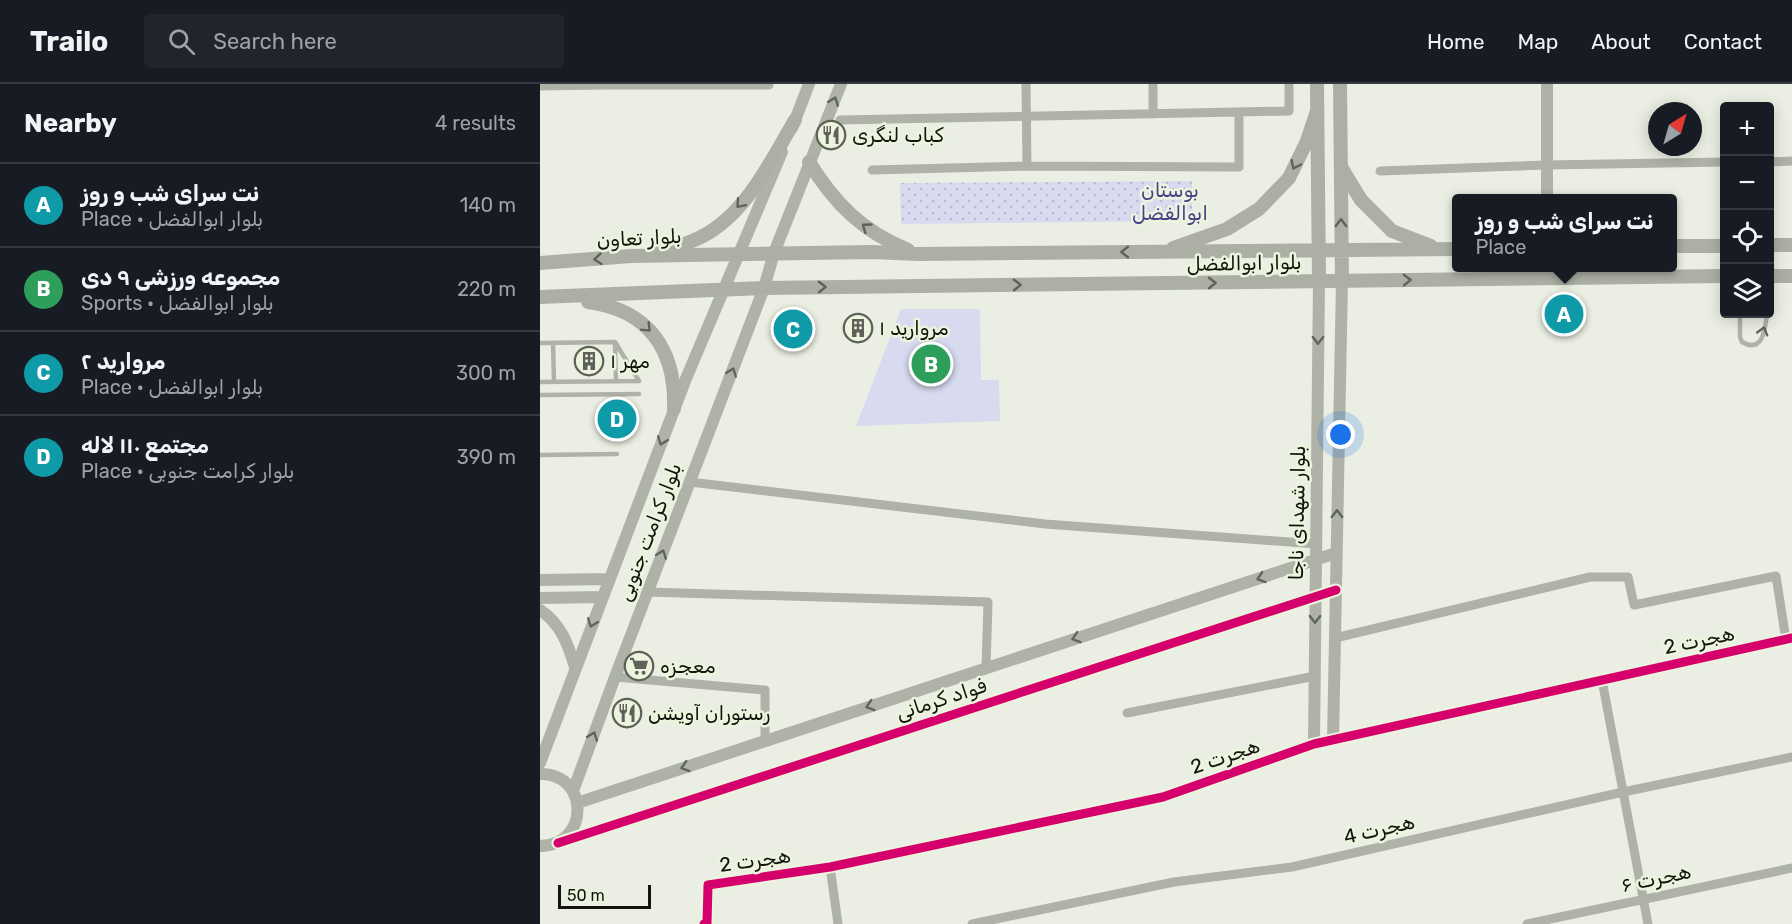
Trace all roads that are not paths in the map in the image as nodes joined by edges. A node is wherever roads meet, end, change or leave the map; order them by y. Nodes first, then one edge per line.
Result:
1 (809, 84) edge
2 (841, 84) edge
3 (1026, 84) edge
4 (1154, 84) edge
5 (1289, 84) edge
6 (1317, 84) edge
7 (1340, 84) edge
8 (1547, 84) edge
9 (608, 85) edge
10 (769, 85) edge
11 (540, 86) edge
12 (1317, 111) junction
13 (1239, 112) junction
14 (1153, 114) junction
15 (1027, 116) junction
16 (795, 120) junction
17 (840, 120) dead end
18 (1792, 161) edge
19 (809, 162) junction
20 (1720, 162) edge
21 (1774, 162) edge
22 (1547, 165) junction
23 (1027, 166) junction
24 (1341, 166) junction
25 (872, 170) dead end
26 (1380, 171) dead end
27 (1547, 194) edge
28 (1774, 245) edge
29 (1792, 245) edge
30 (1677, 246) edge
31 (1720, 246) edge
32 (1439, 249) junction
33 (1452, 249) edge
34 (1319, 250) junction
35 (1341, 250) junction
36 (1164, 252) junction
37 (774, 253) junction
38 (740, 254) junction
39 (918, 254) junction
40 (631, 256) junction
41 (540, 263) edge
42 (1792, 276) edge
43 (1774, 277) edge
44 (1720, 278) edge
45 (1319, 281) junction
46 (1342, 281) junction
47 (764, 288) junction
48 (724, 289) junction
49 (547, 297) edge
50 (1740, 318) edge
51 (1766, 318) edge
52 (615, 342) junction
53 (540, 343) edge
54 (553, 343) junction
55 (616, 381) junction
56 (540, 382) edge
57 (554, 382) junction
58 (639, 394) dead end
59 (540, 395) edge
60 (674, 409) junction
61 (617, 454) dead end
62 (540, 455) edge
63 (690, 482) junction
64 (1316, 544) junction
65 (1336, 553) junction
66 (1316, 560) junction
67 (609, 579) junction
68 (543, 580) edge
69 (1336, 590) junction
70 (647, 592) junction
71 (602, 597) junction
72 (1316, 597) junction
73 (543, 598) edge
74 (540, 610) edge
75 (1335, 638) junction
76 (1789, 639) edge
77 (575, 668) junction
78 (986, 668) junction
79 (1315, 676) junction
80 (615, 677) junction
81 (1602, 680) junction
82 (1127, 713) dead end
83 (1333, 740) junction
84 (765, 741) junction
85 (1314, 744) junction
86 (1792, 757) edge
87 (540, 763) edge
88 (540, 774) edge
89 (1623, 792) junction
90 (575, 797) junction
91 (545, 848) edge
92 (830, 867) junction
93 (1792, 868) edge
94 (1643, 899) junction
95 (704, 924) edge
96 (838, 924) edge
97 (972, 924) edge
98 (1527, 924) edge
99 (1648, 924) edge

1 - 16 street, بلوار کرامت جنوبی
19 -> 2 street, بلوار کرامت جنوبی
3 - 15 street
4 - 14 street
5 - 13 street
6 - 12 main road
7 - 24 main road
8 - 22 street
9 - 10 street
9 - 11 street
12 - 34 main road
12 -> 36 main road
13 - 14 street
13 - 23 street
14 - 15 street
15 - 17 street
15 - 23 street
16 - 38 street, بلوار کرامت جنوبی
16 -> 40 main road
18 - 21 street
19 - 37 street, بلوار کرامت جنوبی
39 -> 19 main road
20 - 22 street
22 - 26 street
22 - 27 street
23 - 25 street
24 - 32 main road
35 -> 24 main road
28 - 29 main road
30 - 31 main road
32 - 33 main road, بلوار ابوالفضل
32 - 35 main road, بلوار ابوالفضل
34 - 35 main road, بلوار ابوالفضل
34 - 36 main road, بلوار ابوالفضل
34 - 45 main road
35 - 46 main road
36 -> 39 main road, بلوار ابوالفضل
37 - 38 main road, بلوار تعاون
37 - 39 main road, بلوار ابوالفضل
37 - 47 street, بلوار کرامت جنوبی
38 - 40 main road, بلوار تعاون
38 - 48 street, بلوار کرامت جنوبی
40 -> 41 main road, بلوار تعاون
42 - 43 main road
46 -> 44 main road, بلوار ابوالفضل
45 - 46 main road, بلوار ابوالفضل
47 -> 45 main road, بلوار ابوالفضل
45 -> 64 street, بلوار شهدای ناجا
65 -> 46 street, بلوار شهدای ناجا
47 - 48 main road, بلوار ابوالفضل
63 -> 47 street, بلوار کرامت جنوبی
48 - 49 main road
48 - 60 street, بلوار کرامت جنوبی
49 -> 60 main road
50 -> 51 lane
52 - 54 lane
52 - 55 lane
52 - 55 lane
53 - 54 lane
54 - 57 lane
55 - 57 lane
56 - 57 lane
58 - 59 lane
60 -> 67 street, بلوار کرامت جنوبی
61 - 62 lane
63 - 64 street
70 -> 63 street, بلوار کرامت جنوبی
64 - 66 street, بلوار شهدای ناجا
65 - 66 street, فواد کرمانی
65 - 69 street, بلوار شهدای ناجا
66 - 72 street, بلوار شهدای ناجا
66 -> 78 street, فواد کرمانی
67 - 68 street
67 - 71 street, بلوار کرامت جنوبی
68 - 73 street
69 - 72 street, فواد کرمانی
69 - 75 street, بلوار شهدای ناجا
70 - 78 street
70 - 80 street, بلوار کرامت جنوبی
71 - 73 street
71 -> 77 street, بلوار کرامت جنوبی
72 -> 79 street, بلوار شهدای ناجا
72 - 91 street, فواد کرمانی
74 - 77 street
75 - 76 street
75 - 83 street, بلوار شهدای ناجا
76 - 81 street, هجرت 2
77 - 87 street, بلوار کرامت جنوبی
78 -> 84 street, فواد کرمانی
79 - 82 street
79 - 85 street, بلوار شهدای ناجا
80 - 84 street
90 -> 80 street, بلوار کرامت جنوبی
81 - 83 street, هجرت 2
81 - 89 street
83 - 85 street, هجرت 2
84 -> 90 street, فواد کرمانی
85 - 92 street, هجرت 2
86 - 89 street, هجرت 4
88 - 90 street
89 - 94 street
89 - 97 street, هجرت 4
90 - 91 street, بلوار کرامت جنوبی
92 - 95 street, هجرت 2
92 - 96 street
93 - 94 street, هجرت ۶
94 - 98 street, هجرت ۶
94 - 99 street

